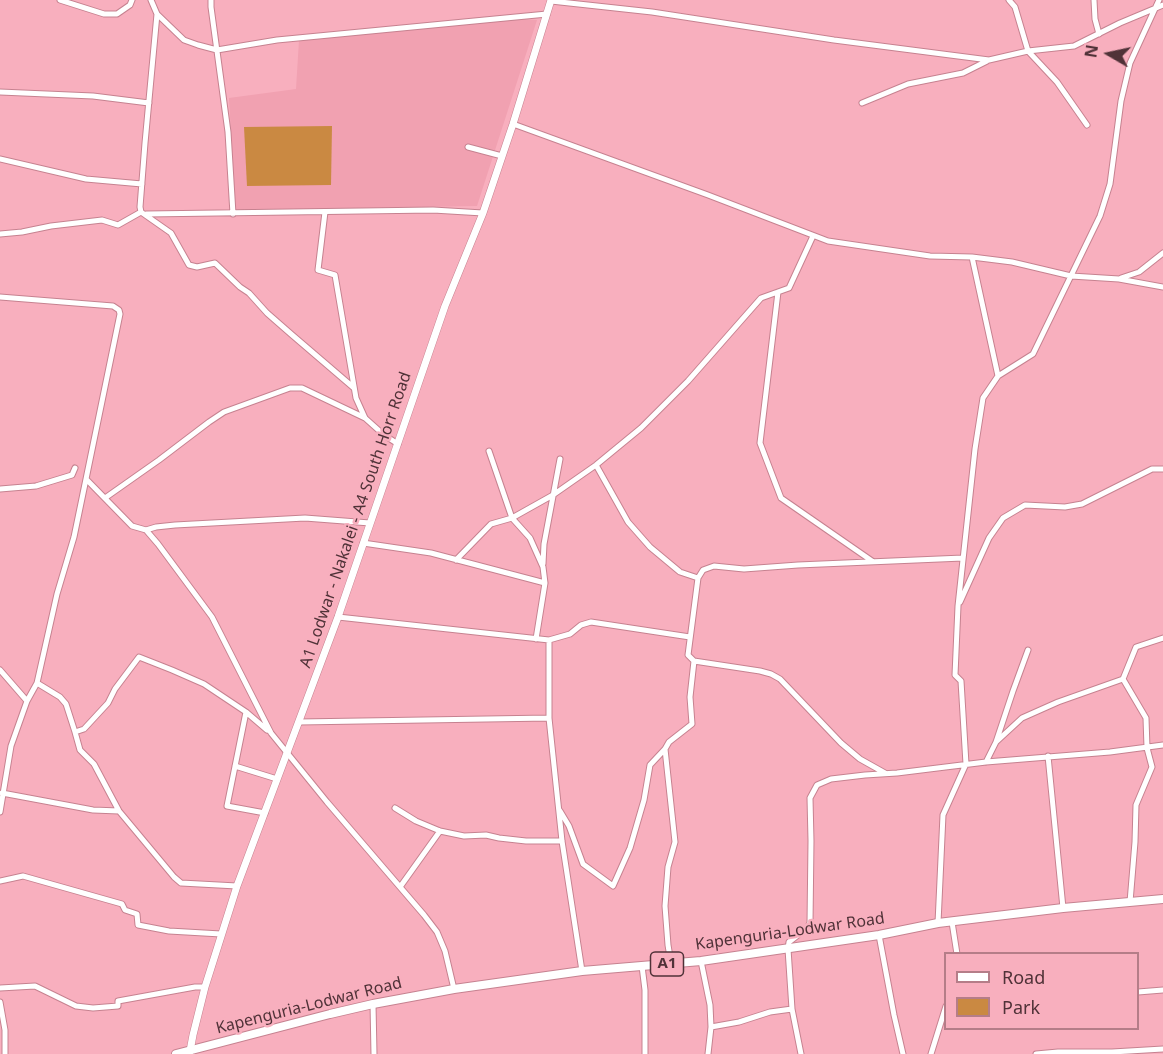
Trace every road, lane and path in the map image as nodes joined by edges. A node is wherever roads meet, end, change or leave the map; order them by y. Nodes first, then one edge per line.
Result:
1 (60, 0) edge
2 (132, 0) edge
3 (151, 0) edge
4 (211, 0) edge
5 (551, 0) edge
6 (1009, 0) edge
7 (1094, 0) edge
8 (1160, 0) edge
9 (1160, 7) edge
10 (158, 14) junction
11 (547, 14) junction
12 (1099, 34) junction
13 (217, 50) junction
14 (1028, 51) junction
15 (989, 60) junction
16 (0, 92) edge
17 (148, 103) junction
18 (862, 104) dead end
19 (513, 124) junction
20 (1087, 125) dead end
21 (468, 147) dead end
22 (502, 156) junction
23 (0, 159) edge
24 (142, 184) junction
25 (325, 212) junction
26 (143, 213) junction
27 (483, 213) junction
28 (233, 214) junction
29 (0, 234) edge
30 (813, 236) junction
31 (1163, 253) edge
32 (972, 258) junction
33 (1071, 276) junction
34 (1119, 279) junction
35 (1163, 287) edge
36 (778, 292) junction
37 (0, 297) edge
38 (998, 376) junction
39 (354, 388) junction
40 (365, 418) junction
41 (398, 444) junction
42 (489, 451) dead end
43 (560, 459) dead end
44 (596, 465) junction
45 (75, 468) dead end
46 (1163, 469) edge
47 (86, 479) junction
48 (0, 489) edge
49 (553, 495) junction
50 (105, 498) junction
51 (512, 518) junction
52 (370, 523) junction
53 (146, 530) junction
54 (363, 543) junction
55 (963, 558) junction
56 (456, 560) junction
57 (873, 562) junction
58 (543, 567) junction
59 (698, 578) junction
60 (545, 583) junction
61 (958, 606) junction
62 (338, 617) junction
63 (690, 637) junction
64 (1163, 638) edge
65 (536, 639) junction
66 (549, 640) junction
67 (1028, 650) dead end
68 (694, 661) junction
69 (0, 670) edge
70 (1123, 679) junction
71 (37, 683) junction
72 (27, 701) junction
73 (246, 712) junction
74 (549, 718) junction
75 (299, 722) junction
76 (75, 732) junction
77 (271, 733) junction
78 (996, 742) junction
79 (1163, 746) edge
80 (1147, 748) junction
81 (665, 749) junction
82 (287, 751) junction
83 (1048, 756) junction
84 (987, 762) junction
85 (966, 764) junction
86 (235, 766) junction
87 (886, 774) junction
88 (277, 779) junction
89 (2, 793) edge
90 (395, 808) dead end
91 (559, 809) junction
92 (119, 811) junction
93 (0, 812) edge
94 (265, 813) junction
95 (440, 831) junction
96 (562, 841) junction
97 (0, 881) edge
98 (237, 886) junction
99 (400, 887) junction
100 (1163, 899) edge
101 (1130, 902) junction
102 (1064, 908) junction
103 (952, 922) junction
104 (938, 923) junction
105 (221, 934) junction
106 (879, 935) junction
107 (788, 949) junction
108 (957, 952) edge
109 (701, 961) junction
110 (670, 963) junction
111 (642, 966) junction
112 (582, 970) junction
113 (205, 987) junction
114 (0, 988) edge
115 (454, 989) junction
116 (1163, 990) edge
117 (1139, 992) edge
118 (0, 1002) edge
119 (373, 1004) junction
120 (792, 1009) junction
121 (944, 1013) edge
122 (711, 1027) junction
123 (1163, 1049) edge
124 (191, 1052) edge
125 (5, 1054) edge
126 (176, 1054) edge
127 (374, 1054) edge
128 (645, 1054) edge
129 (708, 1054) edge
130 (801, 1054) edge
131 (903, 1054) edge
132 (931, 1054) edge
133 (1036, 1054) edge

1 - 2 street
3 - 10 street
4 - 13 street
5 - 11 main road, A1 Lodwar - Nakalei - A4 South Horr Road
5 - 15 street
6 - 14 street
7 - 12 street
8 - 9 street
9 - 12 street
9 - 33 street
10 - 13 street
10 - 17 street
11 - 13 street
11 - 19 main road, A1 Lodwar - Nakalei - A4 South Horr Road
12 - 14 street
13 - 28 street
14 - 15 street
14 - 20 street
15 - 18 street
16 - 17 street
17 - 24 street
19 - 22 main road, A1 Lodwar - Nakalei - A4 South Horr Road
19 - 30 street
21 - 22 street
22 - 27 main road, A1 Lodwar - Nakalei - A4 South Horr Road
23 - 24 street
24 - 26 street
25 - 27 street
25 - 28 street
25 - 39 street
26 - 28 street
26 - 29 street
26 - 39 street
27 - 41 main road, A1 Lodwar - Nakalei - A4 South Horr Road
30 - 32 street
30 - 36 street
31 - 34 street
32 - 33 street
32 - 38 street
33 - 34 street
33 - 38 street
34 - 35 street
36 - 44 street
36 - 57 street
37 - 47 street
38 - 55 street
39 - 40 street
40 - 41 street
40 - 50 street
41 - 52 main road, A1 Lodwar - Nakalei - A4 South Horr Road
42 - 51 street
43 - 49 street
44 - 49 street
44 - 59 street
45 - 48 street
46 - 61 street
47 - 50 street
47 - 71 street
49 - 51 street
49 - 58 street
50 - 53 street
51 - 56 street
51 - 58 street
52 - 53 street
52 - 54 main road, A1 Lodwar - Nakalei - A4 South Horr Road
53 - 77 street
54 - 56 street
54 - 62 main road, A1 Lodwar - Nakalei - A4 South Horr Road
55 - 57 street
55 - 61 street
56 - 60 street
57 - 59 street
58 - 60 street
59 - 63 street
60 - 65 street
61 - 85 street
62 - 65 street
62 - 75 main road, A1 Lodwar - Nakalei - A4 South Horr Road
63 - 66 street
63 - 68 street
64 - 70 street
65 - 66 street
66 - 74 street
67 - 78 street
68 - 81 street
68 - 87 street
69 - 72 street
70 - 78 street
70 - 80 street
71 - 72 street
71 - 76 street
72 - 89 street
73 - 76 street
73 - 77 street
73 - 86 street
74 - 75 street
74 - 91 street
75 - 82 main road, A1 Lodwar - Nakalei - A4 South Horr Road
76 - 92 street
77 - 82 street
78 - 84 street
79 - 80 street
80 - 83 street
80 - 101 street
81 - 91 street
81 - 110 street
82 - 88 main road, A1 Lodwar - Nakalei - A4 South Horr Road
82 - 99 street
83 - 84 street
83 - 102 street
84 - 85 street
85 - 87 street
85 - 104 street
86 - 88 street
86 - 94 street
87 - 107 street
88 - 94 main road, A1 Lodwar - Nakalei - A4 South Horr Road
89 - 92 street
89 - 93 street
90 - 95 street
91 - 96 street
92 - 98 street
94 - 98 main road, A1 Lodwar - Nakalei - A4 South Horr Road
95 - 96 street
95 - 99 street
96 - 112 street
97 - 105 street
98 - 105 main road, A1 Lodwar - Nakalei - A4 South Horr Road
99 - 115 street
100 - 101 highway, Kapenguria-Lodwar Road / A1
101 - 102 highway, Kapenguria-Lodwar Road / A1
102 - 103 highway, Kapenguria-Lodwar Road / A1
103 - 104 highway, Kapenguria-Lodwar Road / A1
103 - 108 street
104 - 106 highway, Kapenguria-Lodwar Road / A1
105 - 113 main road, A1 Lodwar - Nakalei - A4 South Horr Road
106 - 107 highway, Kapenguria-Lodwar Road / A1
106 - 131 street
107 - 109 highway, Kapenguria-Lodwar Road / A1
107 - 120 street
109 - 110 highway, Kapenguria-Lodwar Road / A1
109 - 122 street
110 - 111 highway, Kapenguria-Lodwar Road / A1
111 - 112 highway, Kapenguria-Lodwar Road / A1
111 - 128 street
112 - 115 highway, Kapenguria-Lodwar Road / A1
113 - 114 street
113 - 124 main road, A1 Lodwar - Nakalei - A4 South Horr Road
115 - 119 highway, Kapenguria-Lodwar Road / A1
116 - 117 street
118 - 125 street
119 - 124 highway, Kapenguria-Lodwar Road / A1
119 - 127 street
120 - 122 street
120 - 130 street
121 - 132 street
122 - 129 street
123 - 133 street
124 - 126 highway, Kapenguria-Lodwar Road / A1

